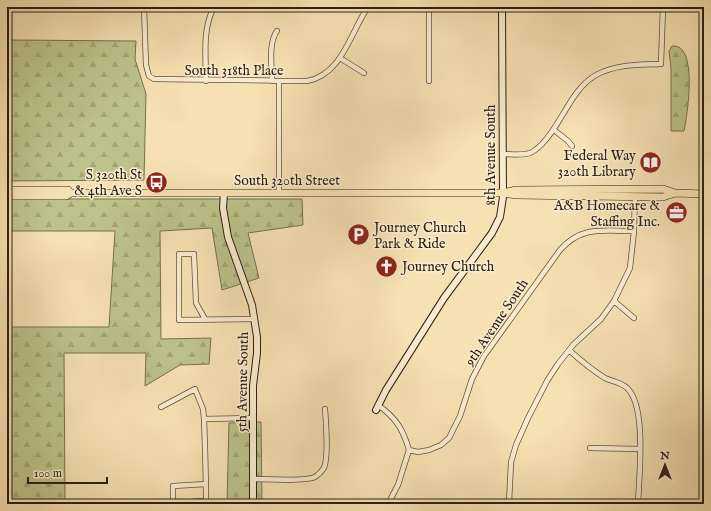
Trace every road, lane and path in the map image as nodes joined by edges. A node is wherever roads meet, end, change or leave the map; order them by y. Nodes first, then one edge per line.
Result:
1 (144, 7) edge
2 (214, 7) edge
3 (368, 7) edge
4 (429, 7) edge
5 (502, 7) edge
6 (663, 7) edge
7 (277, 31) dead end
8 (340, 58) junction
9 (364, 73) dead end
10 (206, 81) junction
11 (272, 81) junction
12 (279, 81) junction
13 (429, 81) dead end
14 (554, 130) junction
15 (572, 146) dead end
16 (502, 154) junction
17 (7, 190) edge
18 (613, 190) junction
19 (71, 193) junction
20 (224, 193) junction
21 (279, 193) junction
22 (503, 193) junction
23 (673, 193) junction
24 (704, 194) edge
25 (566, 195) junction
26 (7, 196) edge
27 (635, 196) junction
28 (634, 231) junction
29 (614, 301) junction
30 (634, 318) dead end
31 (205, 319) junction
32 (255, 319) junction
33 (569, 350) junction
34 (161, 407) dead end
35 (377, 407) joint
36 (326, 409) dead end
37 (204, 418) junction
38 (253, 418) junction
39 (590, 448) dead end
40 (640, 449) junction
41 (409, 450) junction
42 (253, 479) junction
43 (206, 484) junction
44 (509, 503) junction
45 (253, 504) edge
46 (388, 504) edge
47 (498, 504) edge
48 (533, 504) edge
49 (638, 504) edge

1 - 10 street, South 318th Place
2 - 10 street
3 - 8 street
4 - 13 street
5 - 16 street, 8th Avenue South
6 - 14 street
7 - 11 street
8 - 9 street
8 - 12 street, South 318th Place
10 - 11 street, South 318th Place
11 - 12 street, South 318th Place
12 - 21 street
14 - 15 street
14 - 16 street
16 - 22 street, 8th Avenue South
17 - 19 main road, South 320th Street
18 - 22 main road, South 320th Street
18 - 23 main road, South 320th Street
18 - 25 main road
19 - 20 main road, South 320th Street
19 - 26 main road, South 320th Street
20 - 21 main road, South 320th Street
20 - 32 street, 5th Avenue South
21 - 22 main road, South 320th Street
22 - 25 main road, South 320th Street
22 - 35 street, 8th Avenue South
23 - 24 main road, South 320th Street
23 - 27 main road, South 320th Street
25 - 27 main road, South 320th Street
27 - 28 street
28 - 29 street
28 - 41 street, 9th Avenue South
29 - 30 street
29 - 33 street
31 - 31 street
31 - 32 street
32 - 38 street, 5th Avenue South
33 - 40 street
33 - 44 street
34 - 37 street
35 - 41 street
36 - 42 street
37 - 38 street
37 - 43 street
38 - 42 street, 5th Avenue South
39 - 40 street
40 - 49 street
41 - 46 street
42 - 45 street, 5th Avenue South
43 - 43 street
44 - 47 street
44 - 48 street

